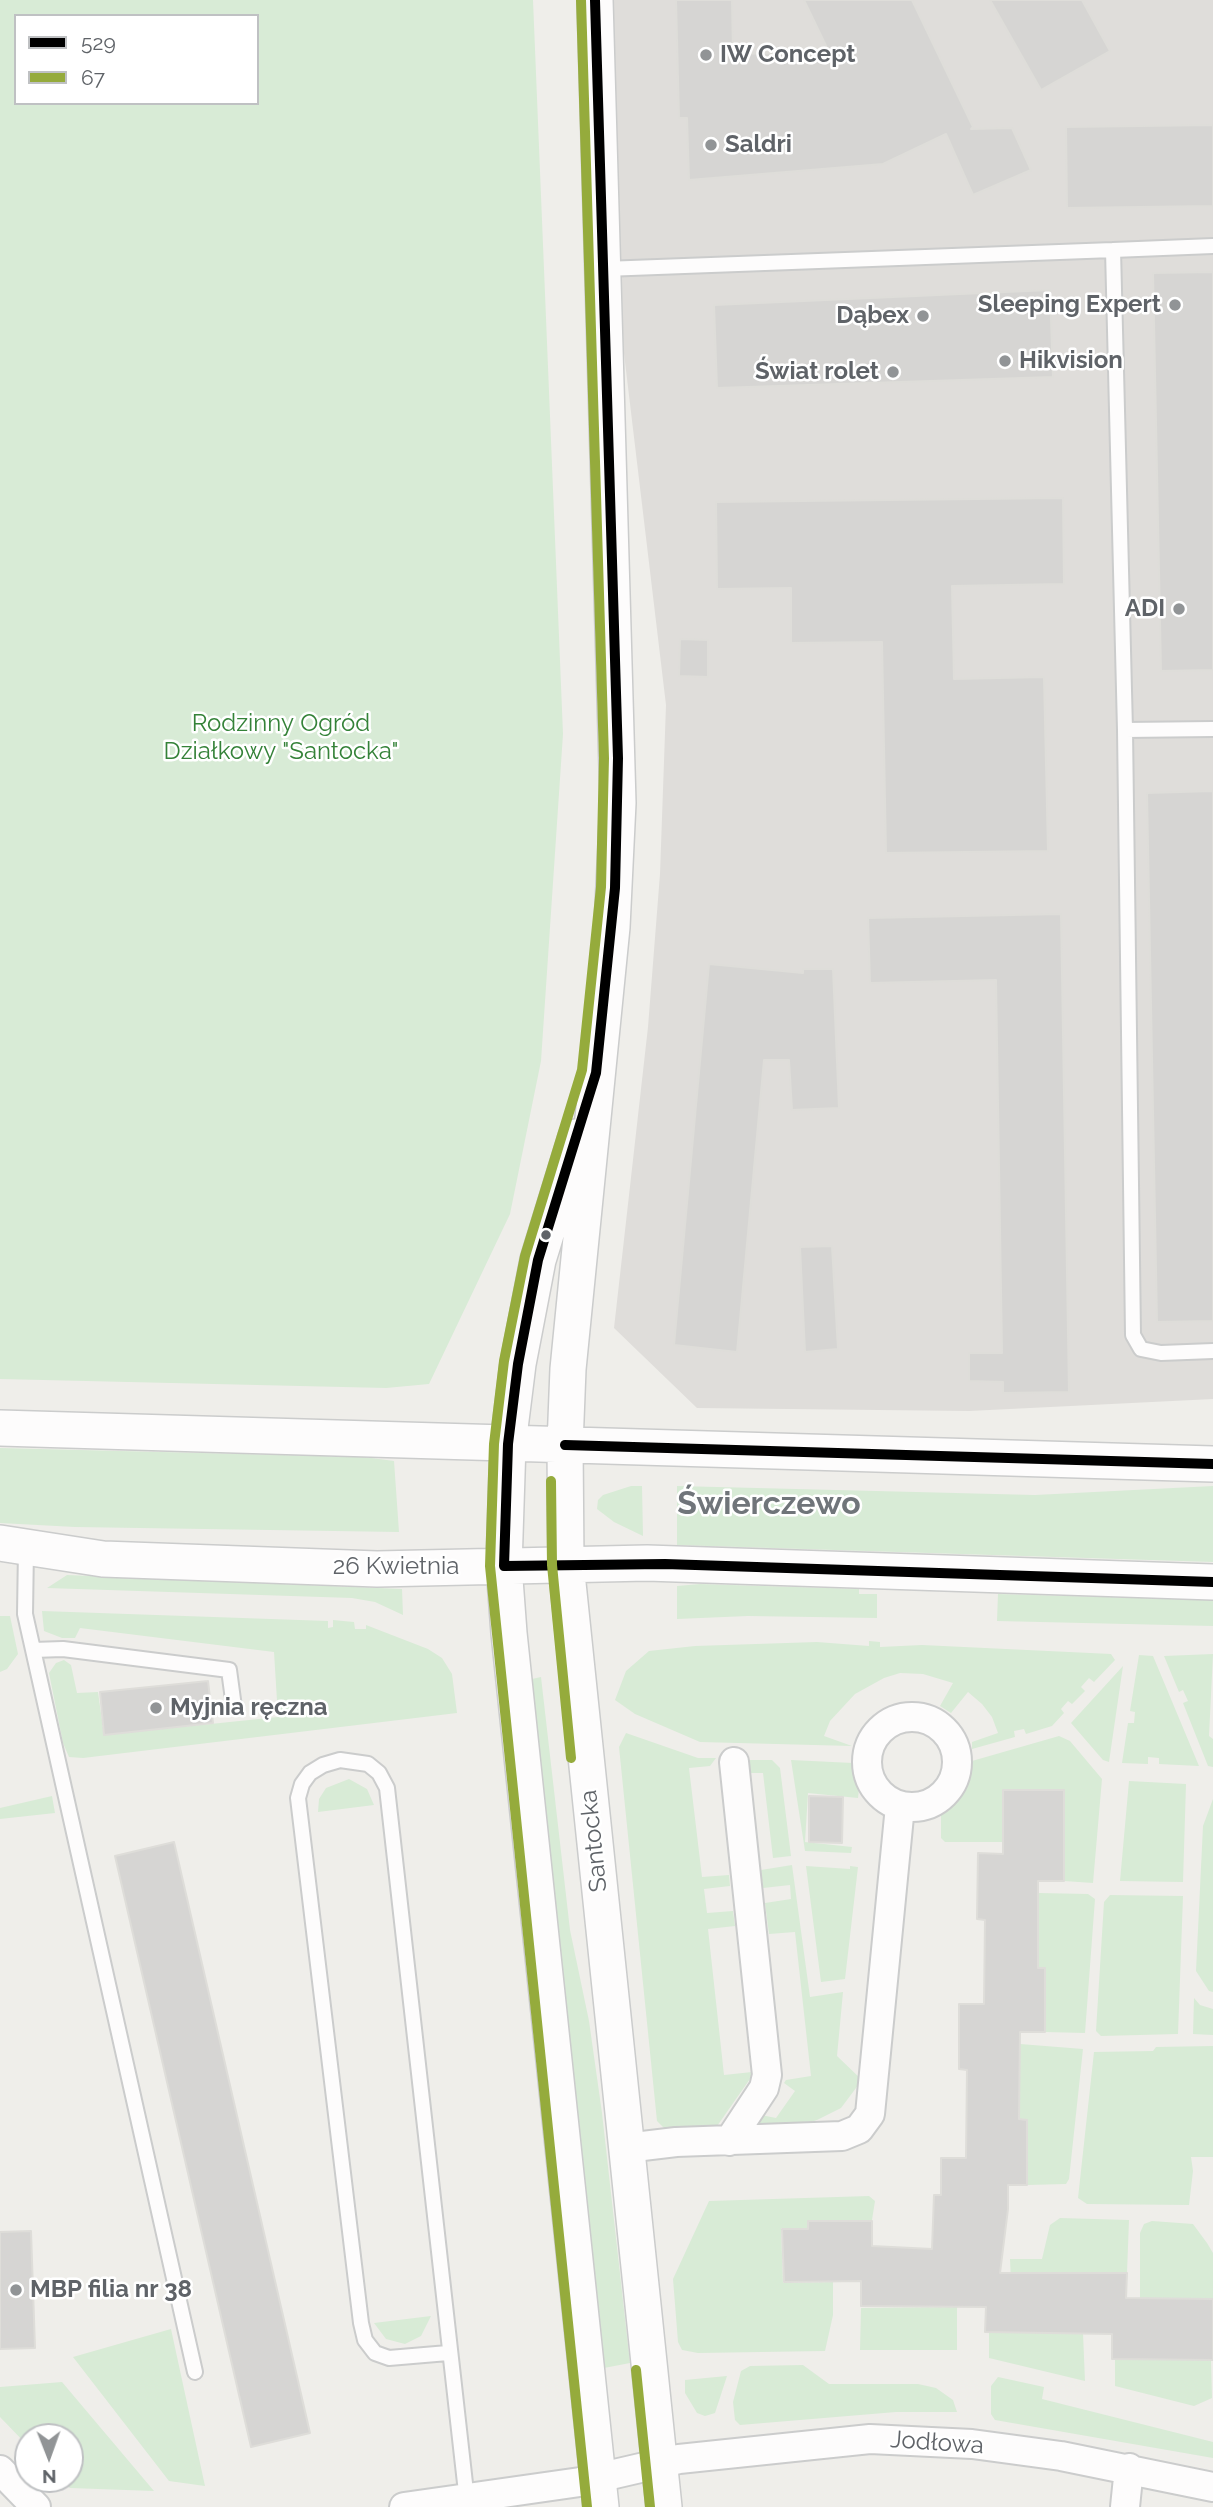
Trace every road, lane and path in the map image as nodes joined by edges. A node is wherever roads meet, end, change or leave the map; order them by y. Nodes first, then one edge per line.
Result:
1 (595, 0) edge
2 (1213, 246) edge
3 (1113, 250) junction
4 (604, 269) junction
5 (1213, 729) edge
6 (1125, 730) junction
7 (596, 1073) junction
8 (1213, 1351) edge
9 (0, 1428) edge
10 (508, 1444) junction
11 (565, 1445) junction
12 (1213, 1464) edge
13 (13, 1545) edge
14 (566, 1564) junction
15 (504, 1566) junction
16 (1213, 1581) edge
17 (33, 1650) junction
18 (234, 1707) dead end
19 (734, 1762) dead end
20 (900, 1806) dead end
21 (729, 2141) junction
22 (626, 2148) junction
23 (448, 2353) junction
24 (195, 2372) dead end
25 (659, 2464) junction
26 (1129, 2468) junction
27 (0, 2470) edge
28 (1213, 2487) edge
29 (599, 2493) edge
30 (467, 2504) edge
31 (36, 2507) edge
32 (404, 2507) edge
33 (664, 2507) edge
34 (1125, 2507) edge

1 - 4 street, Santocka
2 - 3 lane
3 - 4 lane
3 - 6 lane
4 - 7 street, Santocka
5 - 6 lane
6 - 8 lane
7 - 10 street, Santocka
7 - 11 street, Santocka
9 - 10 street
10 - 11 street
10 - 15 street, Santocka
11 - 12 street
11 - 14 street, Santocka
13 - 15 street, 26 Kwietnia
13 - 17 lane
14 - 15 street, 26 Kwietnia
14 - 16 street, 26 Kwietnia
14 - 22 street, Santocka
15 - 29 street, Santocka
17 - 18 lane
17 - 24 lane
19 - 21 street
20 - 21 street
21 - 22 street
22 - 25 street, Santocka
23 - 23 lane
23 - 30 lane
25 - 26 street, Jodłowa
25 - 29 street
25 - 33 street, Santocka
26 - 28 street, Jodłowa
26 - 34 street
27 - 31 street
29 - 30 street
30 - 32 street

